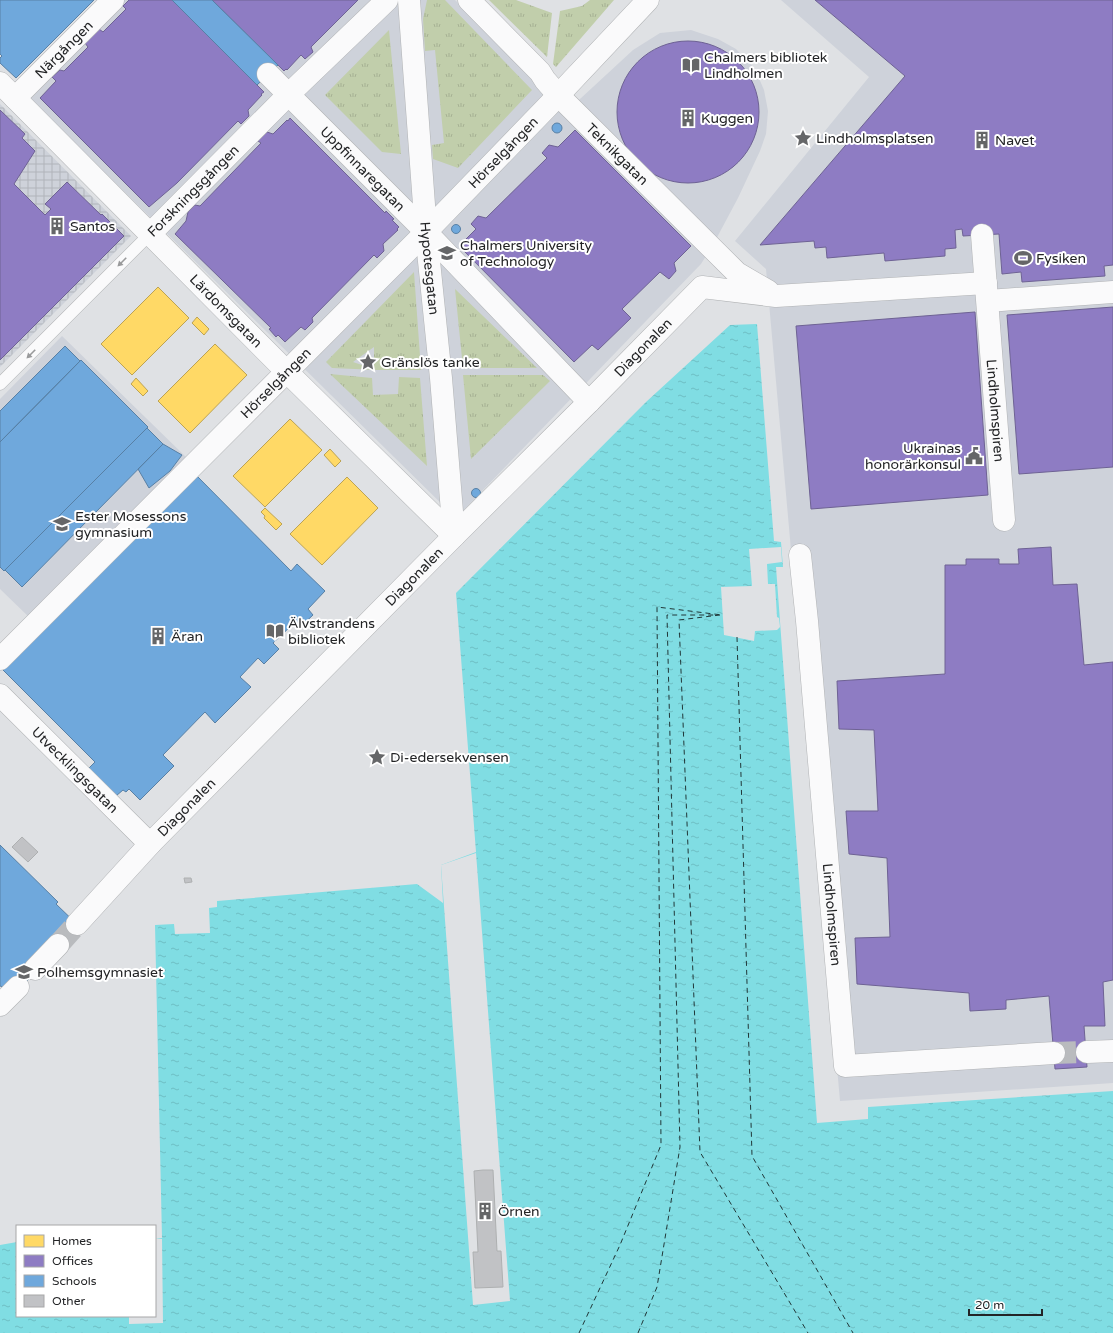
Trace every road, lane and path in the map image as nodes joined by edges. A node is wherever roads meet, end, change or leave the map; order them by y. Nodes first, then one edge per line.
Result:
1 (113, 0) edge
2 (387, 0) edge
3 (409, 0) edge
4 (469, 0) edge
5 (648, 0) edge
6 (268, 74) dead end
7 (8, 90) edge
8 (288, 95) junction
9 (554, 100) junction
10 (426, 232) junction
11 (150, 234) junction
12 (982, 235) dead end
13 (987, 292) junction
14 (1113, 292) edge
15 (776, 296) junction
16 (286, 371) junction
17 (0, 384) edge
18 (589, 402) junction
19 (1004, 520) dead end
20 (454, 536) junction
21 (800, 555) dead end
22 (0, 659) edge
23 (0, 695) edge
24 (150, 844) junction
25 (77, 924) tunnel mouth
26 (58, 945) tunnel mouth
27 (35, 969) dead end
28 (18, 987) dead end
29 (0, 1005) edge
30 (1113, 1050) edge
31 (1087, 1052) tunnel mouth
32 (1054, 1053) tunnel mouth

1 - 7 street, Närgången
2 - 8 street, Forskningsgången
3 - 10 street, Hypotesgatan
4 - 9 street, Teknikgatan
5 - 9 street
6 - 8 street, Uppfinnaregatan
7 - 11 street, Lärdomsgatan
8 - 10 street, Uppfinnaregatan
8 - 11 street, Forskningsgången
9 - 10 street, Hörselgången
9 - 15 street, Teknikgatan
10 - 16 street, Hörselgången
10 - 18 street, Uppfinnaregatan
10 - 20 street, Hypotesgatan
11 - 16 street, Lärdomsgatan
11 -> 17 lane, Forskningsgången
12 - 13 street, Lindholmspiren
13 - 14 street
13 - 15 street
13 - 19 street, Lindholmspiren
15 - 18 street, Diagonalen
16 - 20 street, Lärdomsgatan
16 - 22 street, Hörselgången
18 - 20 street, Diagonalen
20 - 24 street, Diagonalen
21 - 32 street, Lindholmspiren
23 - 24 street, Utvecklingsgatan
24 - 25 street, Diagonalen
26 - 27 street
28 - 29 street
30 - 31 street

